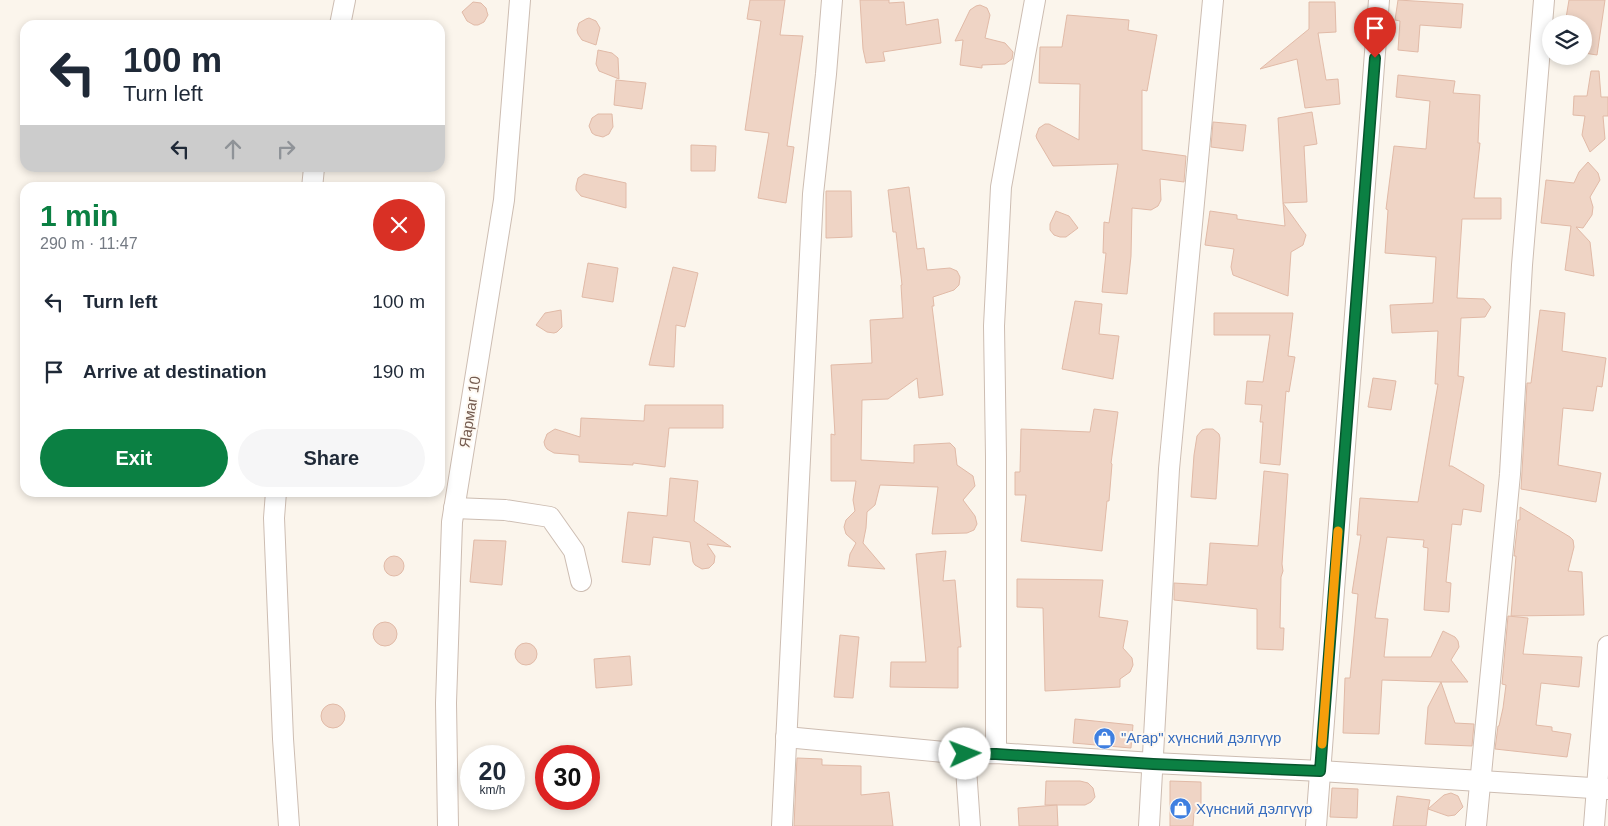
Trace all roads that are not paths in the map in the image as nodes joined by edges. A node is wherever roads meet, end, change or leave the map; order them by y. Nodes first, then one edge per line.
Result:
1 (344, 0) edge
2 (520, 0) edge
3 (832, 0) edge
4 (1035, 0) edge
5 (1213, 0) edge
6 (1379, 0) edge
7 (1544, 0) edge
8 (341, 20) edge
9 (276, 497) edge
10 (454, 508) junction
11 (582, 582) dead end
12 (1608, 646) edge
13 (786, 737) junction
14 (965, 754) junction
15 (996, 754) junction
16 (1153, 764) junction
17 (1320, 771) junction
18 (1480, 782) junction
19 (1602, 789) edge
20 (289, 826) edge
21 (448, 826) edge
22 (782, 826) edge
23 (970, 826) edge
24 (1149, 826) edge
25 (1316, 826) edge
26 (1476, 826) edge
27 (1594, 826) edge

1 - 8 street
2 - 10 street, Яармаг 10
3 - 13 street
4 - 15 street
5 - 16 street
6 - 17 street
7 - 18 street
9 - 20 street
10 - 11 street
10 - 21 street, Яармаг 10
12 - 19 street
13 - 14 street
13 - 22 street
14 - 15 street
14 - 23 street
15 - 16 street
16 - 17 street
16 - 24 street
17 - 18 street
17 - 25 street
18 - 19 street
18 - 26 street
19 - 27 street

